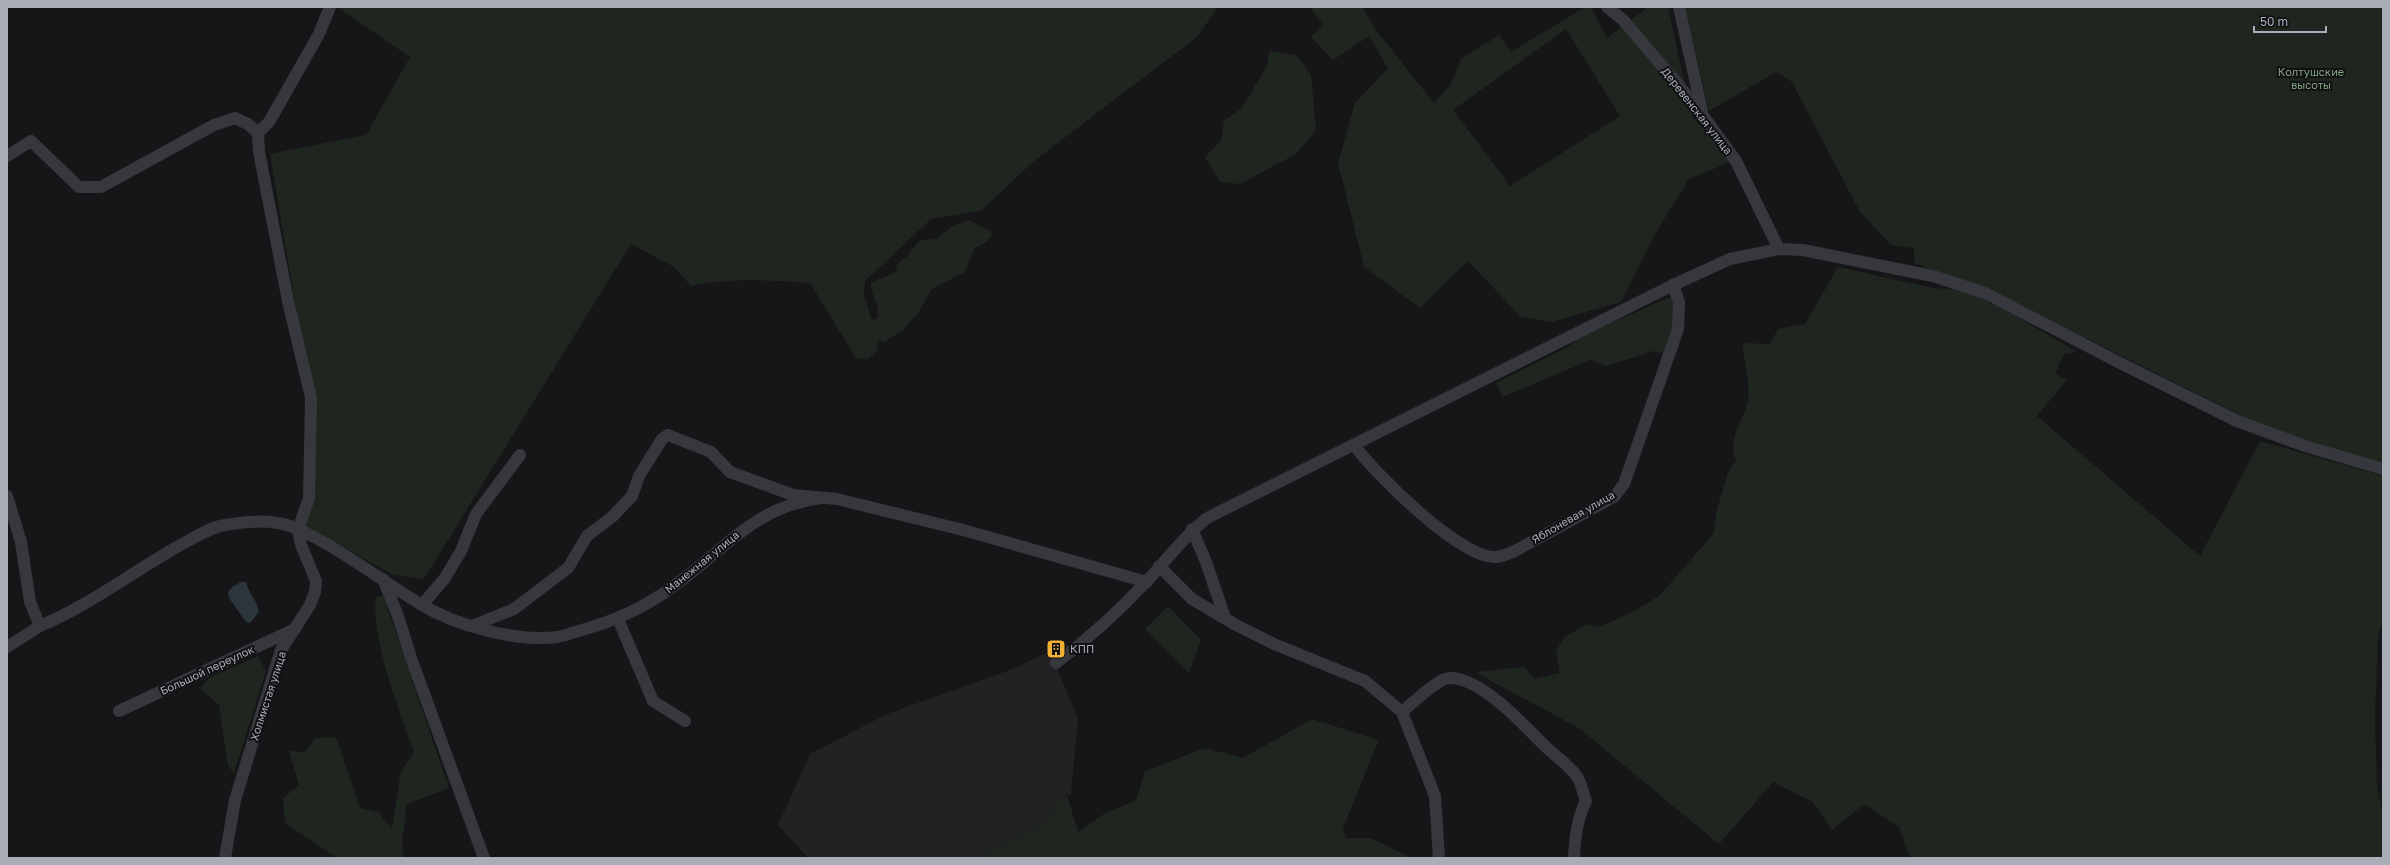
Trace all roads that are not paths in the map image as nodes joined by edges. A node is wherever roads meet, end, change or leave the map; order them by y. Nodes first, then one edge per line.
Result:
1 (330, 7) edge
2 (1607, 7) edge
3 (1679, 7) edge
4 (1702, 114) junction
5 (258, 133) junction
6 (7, 156) edge
7 (1779, 249) junction
8 (1673, 284) junction
9 (1354, 446) junction
10 (520, 455) dead end
11 (2383, 469) edge
12 (7, 496) edge
13 (821, 498) junction
14 (298, 529) junction
15 (1192, 529) junction
16 (1159, 566) junction
17 (383, 579) junction
18 (1147, 582) junction
19 (422, 605) junction
20 (1225, 618) junction
21 (618, 620) junction
22 (40, 626) junction
23 (472, 626) junction
24 (295, 629) junction
25 (7, 647) edge
26 (1056, 663) dead end
27 (119, 711) dead end
28 (1402, 712) junction
29 (685, 721) dead end
30 (225, 858) edge
31 (484, 858) edge
32 (1439, 858) edge
33 (1574, 858) edge

1 - 5 street
2 - 4 street, Деревенская улица
3 - 4 street
4 - 7 street, Деревенская улица
5 - 6 street
5 - 14 street
7 - 8 street
7 - 11 street
8 - 9 street
8 - 9 street, Яблоневая улица
9 - 15 street
10 - 19 street
12 - 22 street
13 - 18 street
13 - 21 street, Манежная улица
13 - 23 street
14 - 17 street, Манежная улица
14 - 22 street, Манежная улица
14 - 24 street, Холмистая улица
15 - 16 street
15 - 20 street
16 - 18 street
16 - 20 street
17 - 19 street, Манежная улица
17 - 31 street
18 - 26 street
19 - 23 street, Манежная улица
20 - 28 street
21 - 23 street, Манежная улица
21 - 29 street
22 - 25 street, Манежная улица
24 - 27 street, Большой переулок
24 - 30 street, Холмистая улица
28 - 32 street
28 - 33 street

